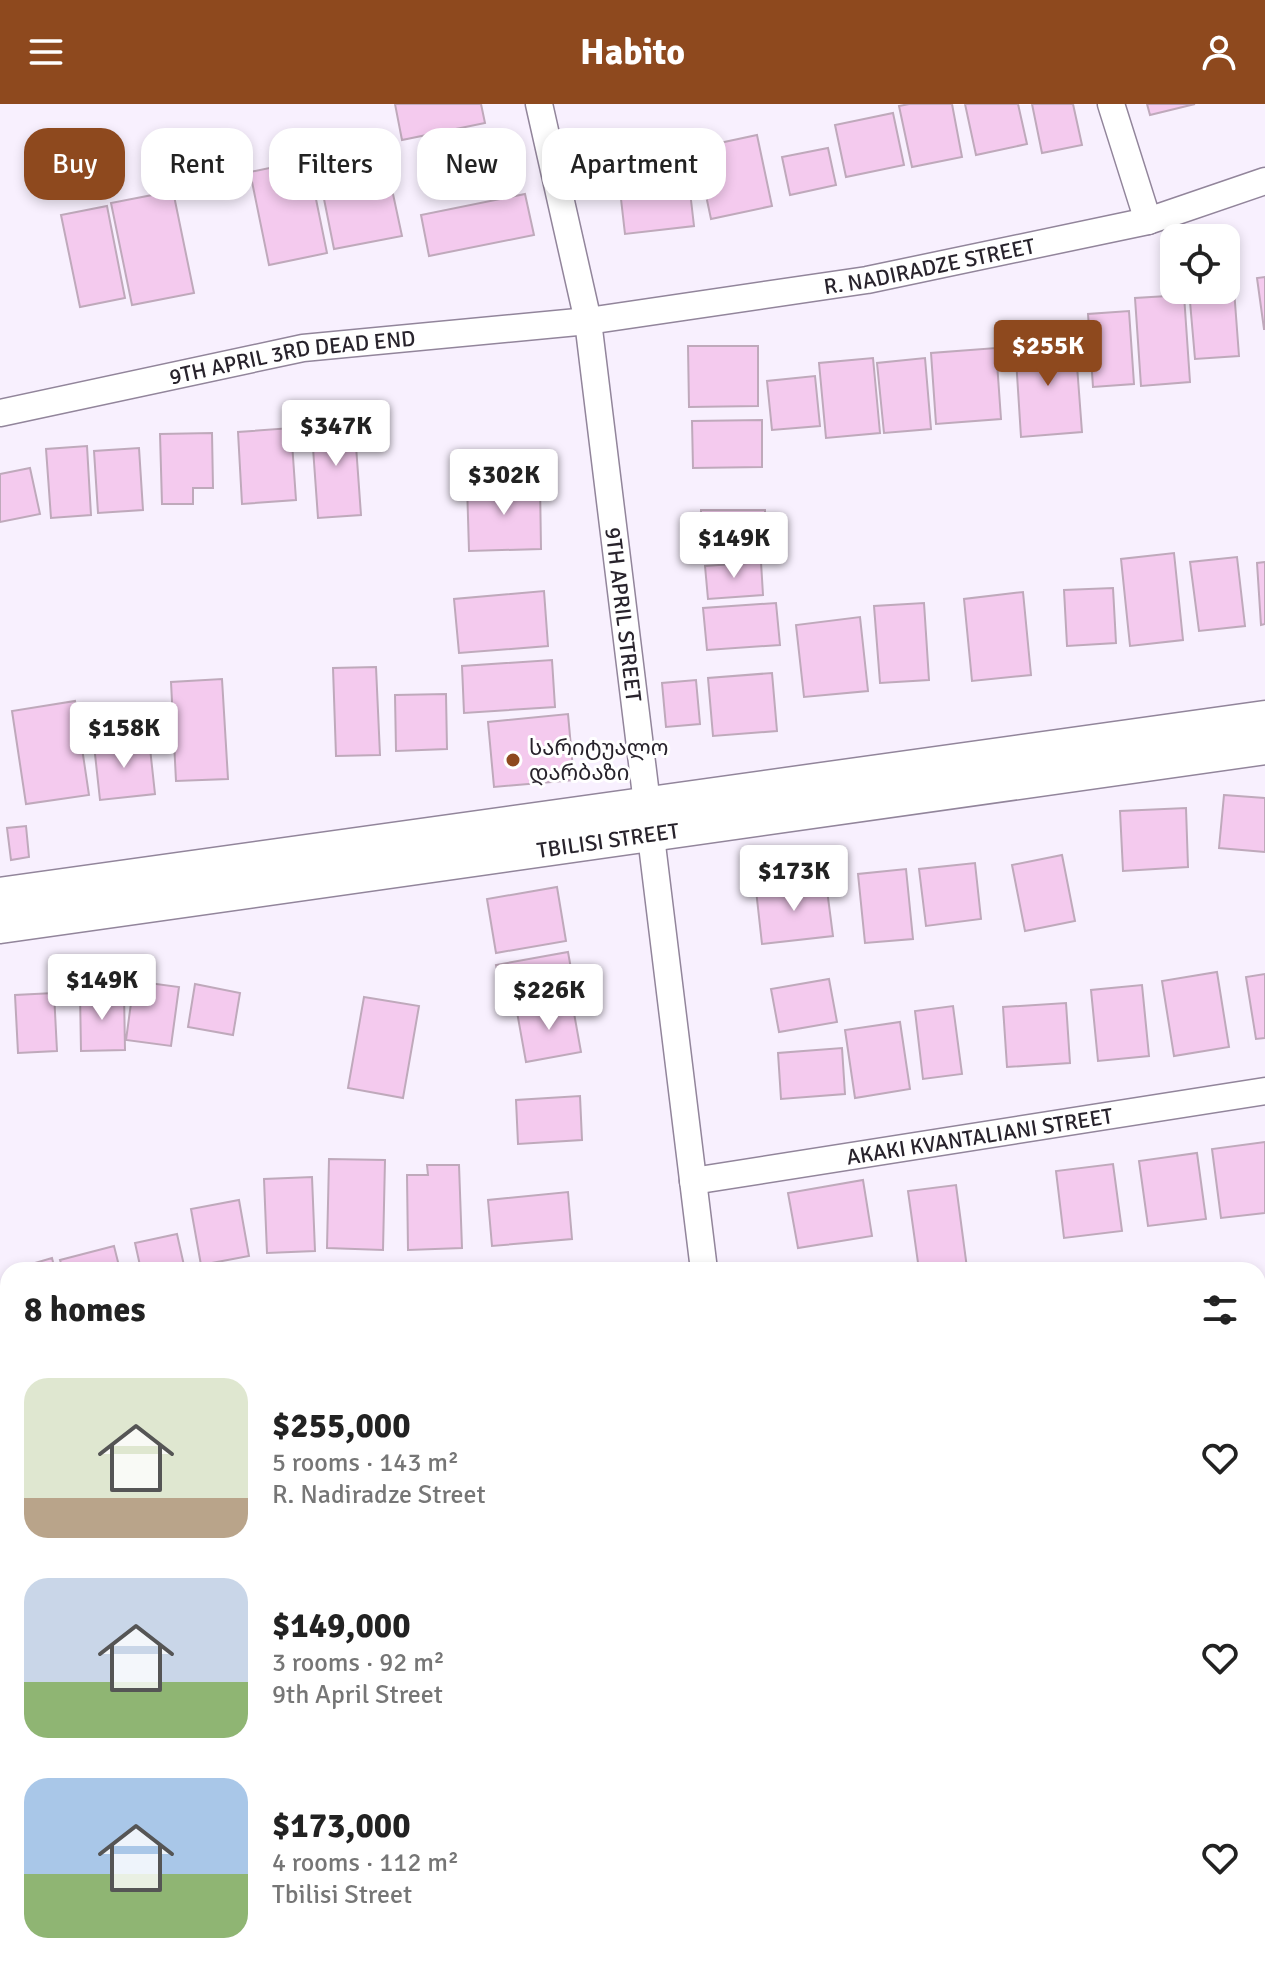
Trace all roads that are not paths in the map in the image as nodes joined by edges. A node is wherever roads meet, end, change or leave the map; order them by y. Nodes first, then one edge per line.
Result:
1 (539, 104) edge
2 (1111, 104) edge
3 (1265, 181) edge
4 (1148, 221) junction
5 (588, 321) junction
6 (0, 413) edge
7 (1265, 718) edge
8 (1265, 747) edge
9 (648, 818) junction
10 (0, 895) edge
11 (0, 926) edge
12 (1265, 1091) edge
13 (693, 1181) junction
14 (703, 1262) edge

1 - 5 street, 9TH APRIL STREET
2 - 4 street
3 - 4 street, R. NADIRADZE STREET
4 - 5 street, R. NADIRADZE STREET
5 - 6 street, 9TH APRIL 3RD DEAD END
5 - 9 street, 9TH APRIL STREET
7 - 9 street, TBILISI STREET
8 - 9 street, TBILISI STREET
9 - 10 street, TBILISI STREET
9 - 11 street, TBILISI STREET
9 - 13 street, 9TH APRIL STREET
12 - 13 street, AKAKI KVANTALIANI STREET
13 - 14 street, 9TH APRIL STREET

